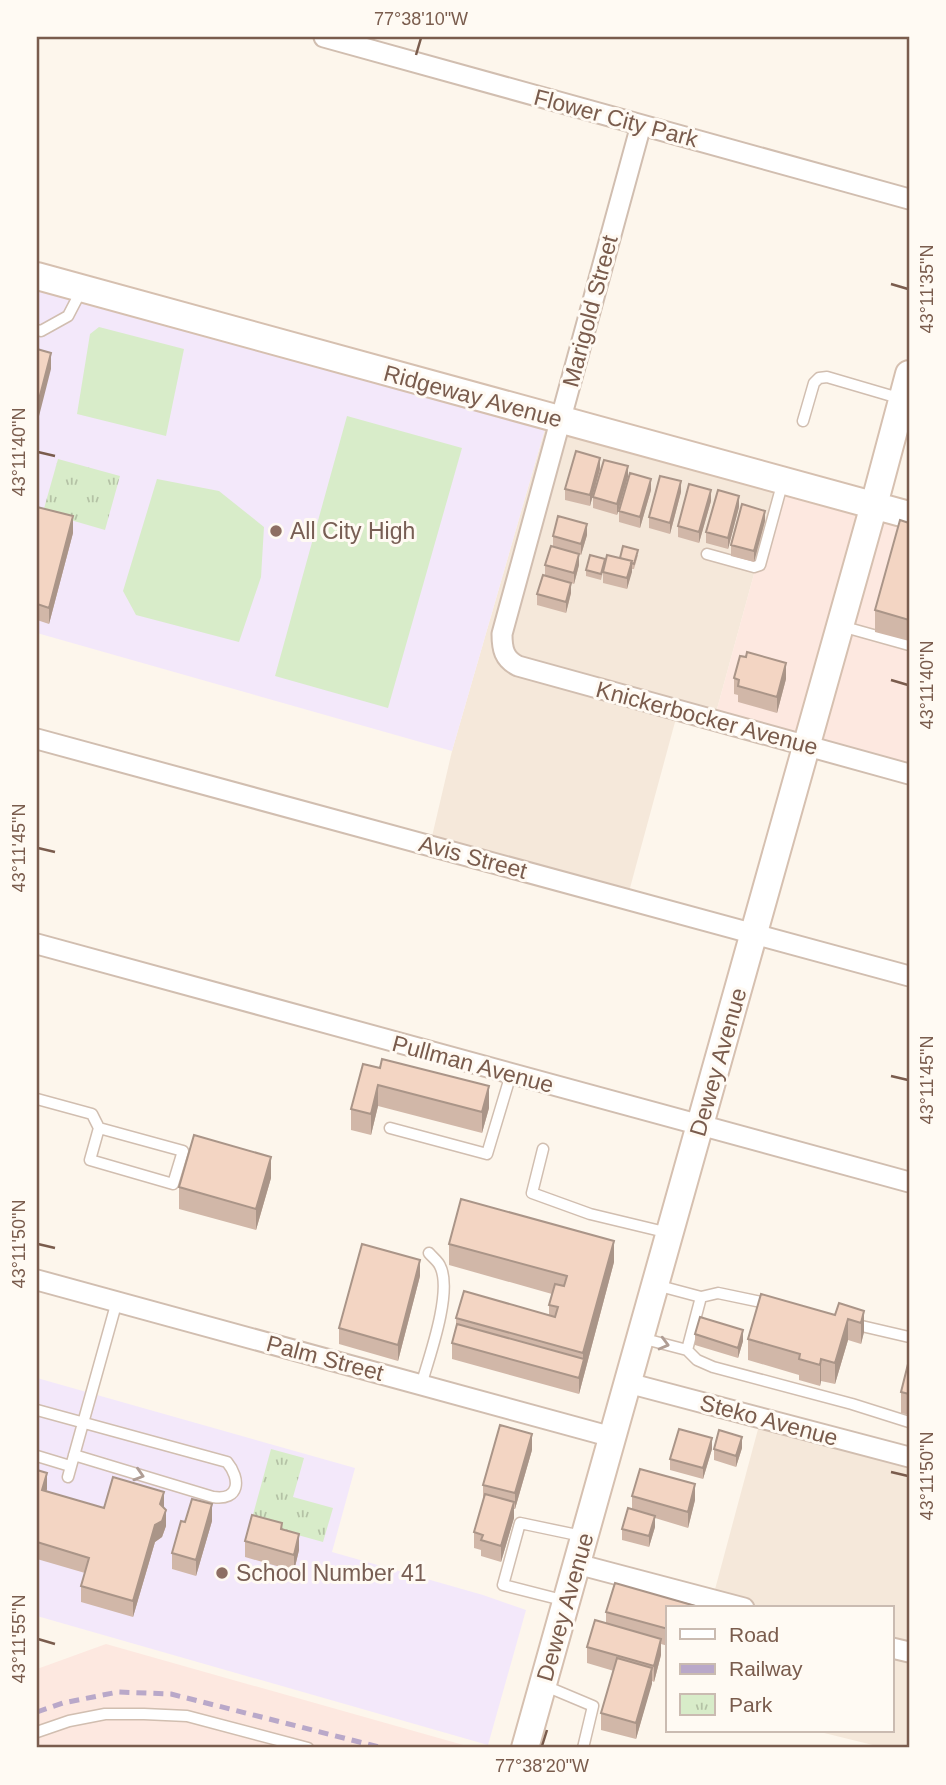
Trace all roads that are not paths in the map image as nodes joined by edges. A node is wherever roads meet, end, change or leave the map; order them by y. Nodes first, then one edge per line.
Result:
1 (324, 37) edge
2 (641, 125) junction
3 (909, 199) edge
4 (37, 276) edge
5 (82, 289) junction
6 (37, 330) edge
7 (906, 387) edge
8 (561, 420) junction
9 (803, 421) dead end
10 (783, 480) junction
11 (874, 505) junction
12 (909, 515) edge
13 (706, 554) dead end
14 (840, 626) junction
15 (909, 645) edge
16 (507, 659) joint
17 (37, 739) edge
18 (807, 746) junction
19 (909, 774) edge
20 (754, 933) junction
21 (37, 944) edge
22 (909, 976) edge
23 (511, 1074) junction
24 (37, 1099) edge
25 (700, 1125) junction
26 (99, 1128) junction
27 (390, 1128) dead end
28 (543, 1149) dead end
29 (909, 1182) edge
30 (670, 1234) junction
31 (429, 1253) dead end
32 (37, 1280) edge
33 (655, 1285) junction
34 (701, 1297) junction
35 (117, 1301) junction
36 (778, 1306) edge
37 (844, 1322) edge
38 (909, 1337) edge
39 (640, 1338) junction
40 (687, 1350) junction
41 (628, 1382) junction
42 (421, 1385) junction
43 (37, 1410) edge
44 (82, 1422) junction
45 (909, 1422) edge
46 (612, 1437) junction
47 (37, 1456) edge
48 (909, 1457) edge
49 (72, 1460) junction
50 (68, 1477) dead end
51 (584, 1536) junction
52 (577, 1564) junction
53 (566, 1601) junction
54 (736, 1606) edge
55 (543, 1685) junction
56 (37, 1732) edge
57 (309, 1748) edge
58 (525, 1748) edge
59 (583, 1748) edge

1 - 2 street, Flower City Park
2 - 3 street, Flower City Park
2 - 8 street, Marigold Street
4 - 5 street, Ridgeway Avenue
5 - 6 lane
5 - 8 street, Ridgeway Avenue
7 - 9 lane
7 - 11 street, Dewey Avenue
8 - 10 street, Ridgeway Avenue
8 - 16 street, Marigold Street
10 - 11 street, Ridgeway Avenue
10 - 13 lane
11 - 12 street, Ridgeway Avenue
11 - 14 street, Dewey Avenue
14 - 15 lane
14 - 18 street, Dewey Avenue
16 - 18 street, Knickerbocker Avenue
17 - 20 street, Avis Street
18 - 19 street, Knickerbocker Avenue
18 - 20 street, Dewey Avenue
20 - 22 street, Avis Street
20 - 25 street, Dewey Avenue
21 - 23 street, Pullman Avenue
23 - 25 street, Pullman Avenue
23 - 27 lane
24 - 26 lane
25 - 29 street, Pullman Avenue
25 - 30 street, Dewey Avenue
26 - 26 lane
28 - 30 lane
30 - 33 street, Dewey Avenue
31 - 42 lane
32 - 35 street, Palm Street
33 - 34 lane
33 - 39 street, Dewey Avenue
34 - 36 lane
34 - 40 lane
35 - 42 street, Palm Street
35 - 44 lane
37 - 38 lane
39 -> 40 lane
39 - 41 street, Dewey Avenue
40 - 45 lane
41 - 46 street, Dewey Avenue
41 - 48 street, Steko Avenue
42 - 46 street, Palm Street
43 - 44 lane
44 - 49 lane
49 -> 44 lane
46 - 51 street, Dewey Avenue
47 - 49 lane
49 - 50 lane
51 - 52 street, Dewey Avenue
51 - 53 lane
52 - 53 street, Dewey Avenue
52 - 54 street
53 - 55 street, Dewey Avenue
55 - 58 street, Dewey Avenue
55 - 59 lane
56 - 57 lane

